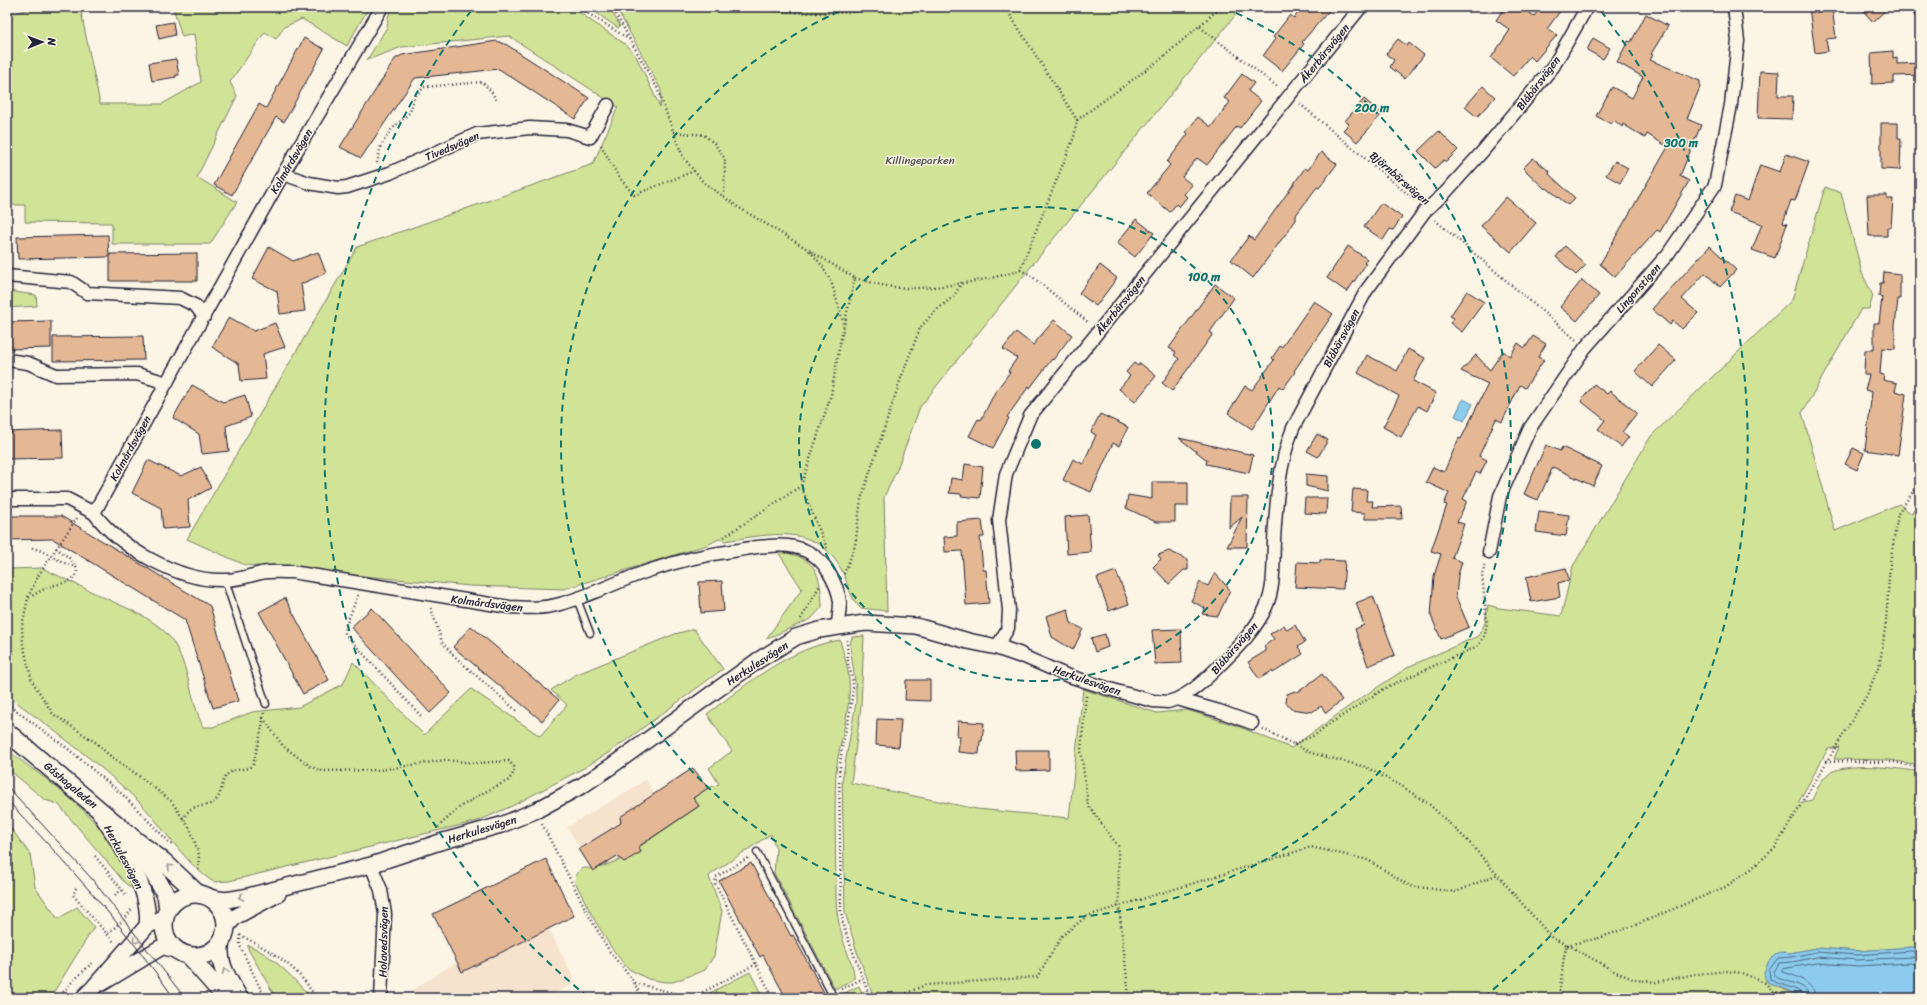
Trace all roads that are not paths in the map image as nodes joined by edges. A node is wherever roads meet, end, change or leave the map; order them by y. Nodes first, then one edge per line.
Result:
1 (382, 7) edge
2 (1361, 7) edge
3 (1587, 7) edge
4 (1734, 7) edge
5 (1918, 7) edge
6 (1920, 11) edge
7 (608, 105) dead end
8 (283, 174) junction
9 (7, 276) edge
10 (204, 317) junction
11 (7, 360) edge
12 (167, 383) junction
13 (7, 499) edge
14 (94, 513) junction
15 (1489, 552) road end
16 (225, 580) junction
17 (577, 599) junction
18 (838, 626) junction
19 (590, 633) dead end
20 (997, 647) junction
21 (1020, 655) joint
22 (1176, 699) junction
23 (266, 704) road end
24 (1252, 724) road end
25 (7, 732) edge
26 (83, 795) junction
27 (134, 839) junction
28 (757, 852) road end
29 (371, 865) junction
30 (293, 885) junction
31 (204, 890) junction
32 (166, 914) junction
33 (147, 926) junction
34 (234, 929) junction
35 (184, 954) junction
36 (94, 987) junction
37 (833, 996) edge
38 (82, 998) edge
39 (226, 998) edge
40 (239, 998) edge
41 (380, 998) edge

1 - 8 street, Kolmårdsvägen
2 - 20 street, Åkerbärsvägen
3 - 22 street, Blåbärsvägen
4 - 15 street, Lingonstigen
5 - 6 street
7 - 8 street, Tivedsvägen
8 - 10 street, Kolmårdsvägen
9 - 10 street
10 - 12 street, Kolmårdsvägen
11 - 12 street
12 - 14 street, Kolmårdsvägen
13 - 14 street, Kolmårdsvägen
14 - 16 street, Kolmårdsvägen
16 - 17 street, Kolmårdsvägen
16 - 23 lane
17 - 18 street, Kolmårdsvägen
17 - 19 lane
18 - 20 street, Herkulesvägen
18 - 29 street, Herkulesvägen
20 - 21 street, Herkulesvägen
21 - 22 street, Herkulesvägen
22 - 24 street, Herkulesvägen
25 - 26 main road, Gåshagaleden
26 - 27 main road, Gåshagaleden
26 - 33 street, Herkulesvägen
31 -> 27 main road, Gåshagaleden
27 - 32 main road, Gåshagaleden
28 - 37 lane
29 - 30 street, Herkulesvägen
29 - 41 street, Holavedsvägen
30 -> 31 street, Herkulesvägen
30 - 34 street, Herkulesvägen
31 - 32 main road
31 - 34 main road, Gåshagaleden
32 - 33 street
32 - 35 main road, Gåshagaleden
33 -> 36 street
34 - 35 main road
40 -> 34 main road, Gåshagaleden
35 - 36 street
35 - 39 main road, Gåshagaleden
36 - 38 street

